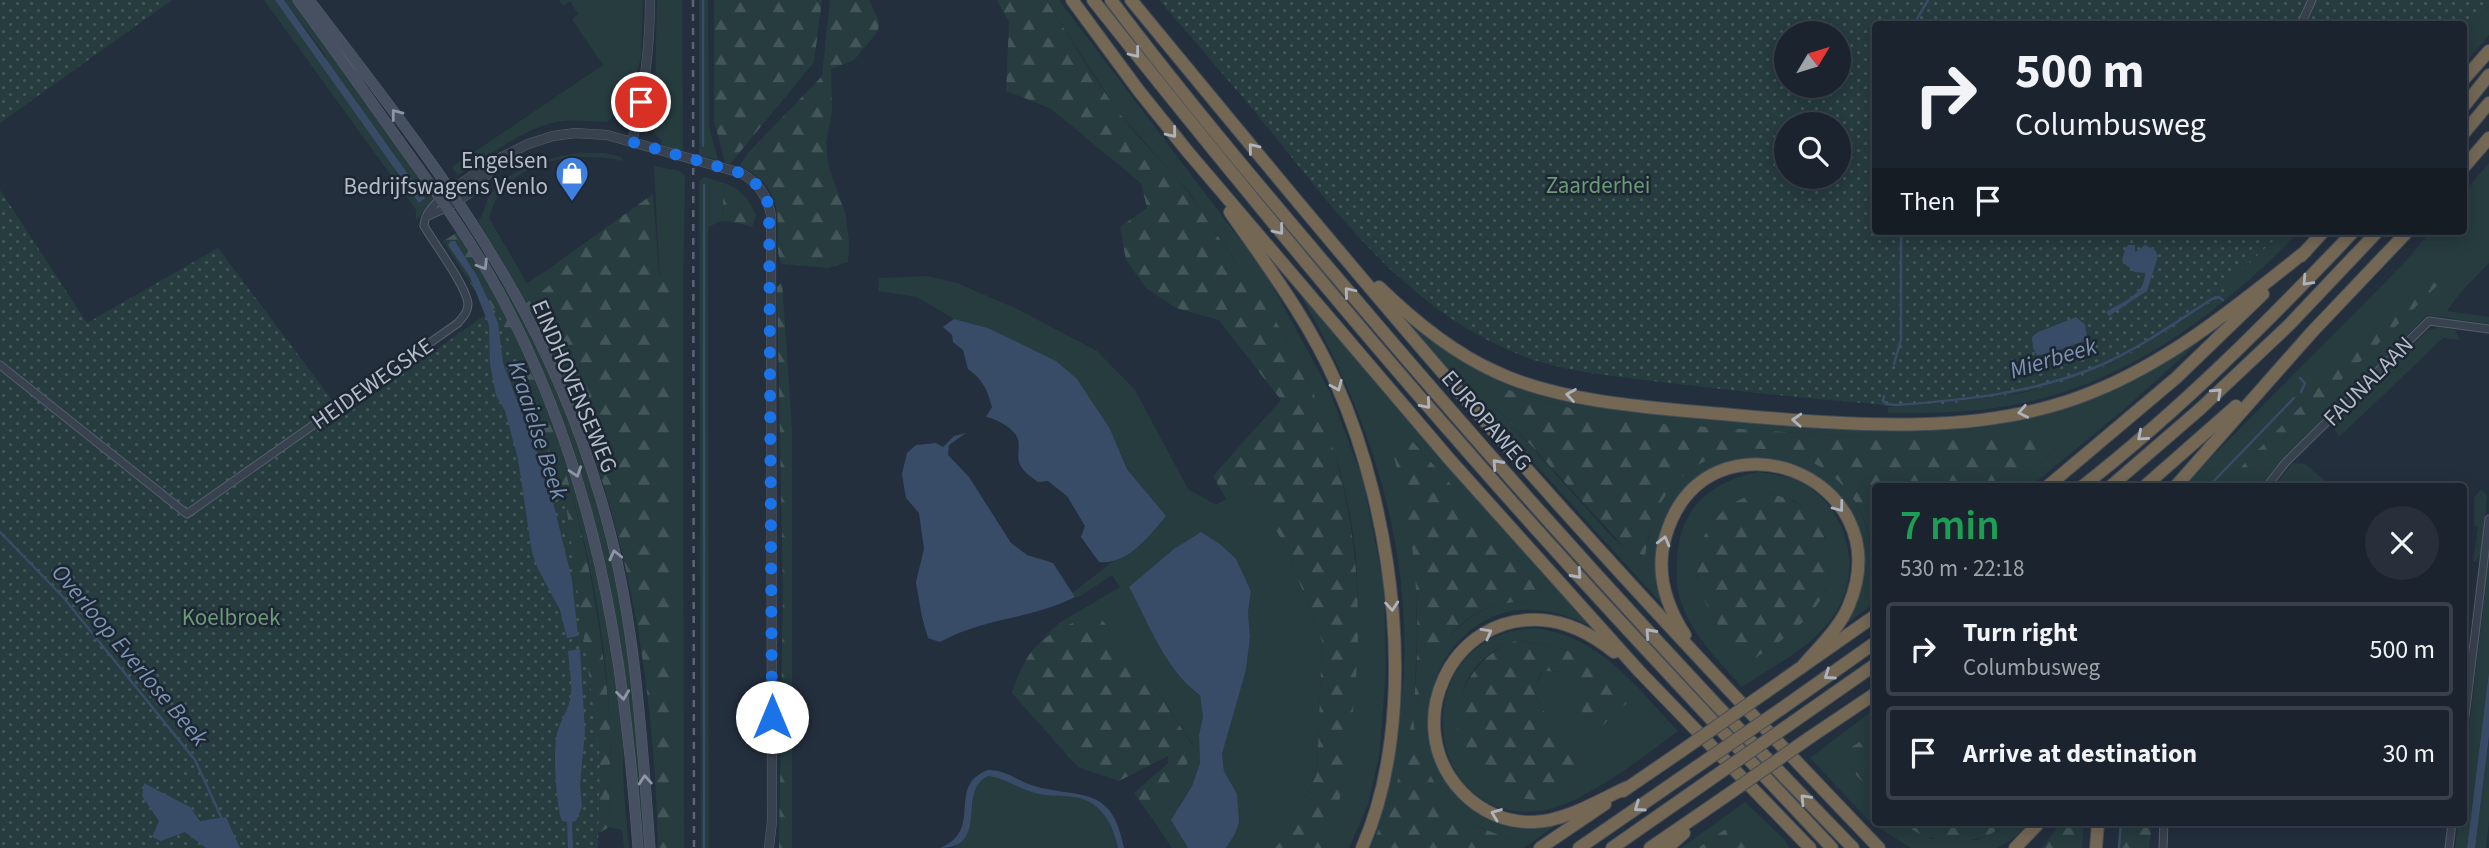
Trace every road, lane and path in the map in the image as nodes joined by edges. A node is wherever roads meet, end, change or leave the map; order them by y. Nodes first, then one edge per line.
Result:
1 (298, 0) edge
2 (309, 0) edge
3 (650, 0) edge
4 (1072, 0) edge
5 (1093, 0) edge
6 (1111, 0) edge
7 (1131, 0) edge
8 (2312, 0) edge
9 (2302, 21) edge
10 (2489, 51) edge
11 (2489, 75) edge
12 (2467, 76) edge
13 (2467, 102) edge
14 (2489, 103) edge
15 (2467, 129) edge
16 (2489, 138) edge
17 (632, 142) junction
18 (1188, 152) junction
19 (502, 159) junction
20 (2467, 164) edge
21 (450, 190) junction
22 (458, 202) junction
23 (443, 203) junction
24 (1312, 220) junction
25 (2321, 235) edge
26 (2350, 235) edge
27 (2374, 235) edge
28 (2404, 235) edge
29 (2306, 251) junction
30 (2489, 329) edge
31 (2312, 332) junction
32 (0, 365) edge
33 (2052, 483) edge
34 (2087, 483) edge
35 (2115, 483) edge
36 (2148, 483) edge
37 (2179, 483) edge
38 (2269, 483) edge
39 (2489, 519) edge
40 (1872, 618) edge
41 (1872, 645) edge
42 (1872, 667) edge
43 (1801, 668) junction
44 (1709, 670) junction
45 (1639, 671) junction
46 (1872, 696) edge
47 (2467, 699) edge
48 (1628, 787) junction
49 (1723, 798) junction
50 (1843, 810) junction
51 (1777, 816) junction
52 (2036, 826) edge
53 (2098, 826) edge
54 (2164, 826) edge
55 (2452, 826) edge
56 (638, 848) edge
57 (650, 848) edge
58 (769, 848) edge
59 (1362, 848) edge
60 (1540, 848) edge
61 (1579, 848) edge
62 (1612, 848) edge
63 (1650, 848) edge
64 (1667, 848) edge
65 (1800, 848) edge
66 (1810, 848) edge
67 (1832, 848) edge
68 (1853, 848) edge
69 (1879, 848) edge
70 (1892, 848) edge
71 (2015, 848) edge
72 (2096, 848) edge
73 (2163, 848) edge
74 (2449, 848) edge

1 - 23 main road, EINDHOVENSEWEG
21 -> 2 main road, EINDHOVENSEWEG
3 - 17 street
4 -> 18 highway
5 -> 67 highway, EUROPAWEG
68 -> 6 highway, EUROPAWEG
24 -> 7 highway
8 - 9 street
10 - 12 highway
11 - 13 highway
14 - 15 highway
16 - 20 highway
17 - 19 street
17 - 58 street
18 - 45 highway
18 -> 59 highway
19 - 21 street
19 - 22 street
21 - 22 main road, EINDHOVENSEWEG
21 - 23 street
22 - 23 street
57 -> 22 main road, EINDHOVENSEWEG
23 - 32 street, HEIDEWEGSKE
23 -> 56 main road, EINDHOVENSEWEG
29 -> 24 highway
24 - 44 highway
25 - 29 highway
26 -> 34 highway
35 -> 27 highway
28 - 31 highway
29 - 33 highway
30 - 38 street, FAUNALAAN
31 - 36 highway
31 - 37 highway
39 - 47 street
40 - 43 highway
41 -> 61 highway, bridge
42 - 62 highway, bridge
44 -> 43 highway
43 - 48 highway, bridge
44 - 50 highway
48 -> 45 highway
45 - 51 highway
46 - 49 highway, bridge
48 - 60 highway
49 - 63 highway
49 - 64 highway
50 - 69 highway
50 - 70 highway
51 - 65 highway
51 - 66 highway
52 - 71 highway
53 - 72 highway
54 - 73 street
55 - 74 street

